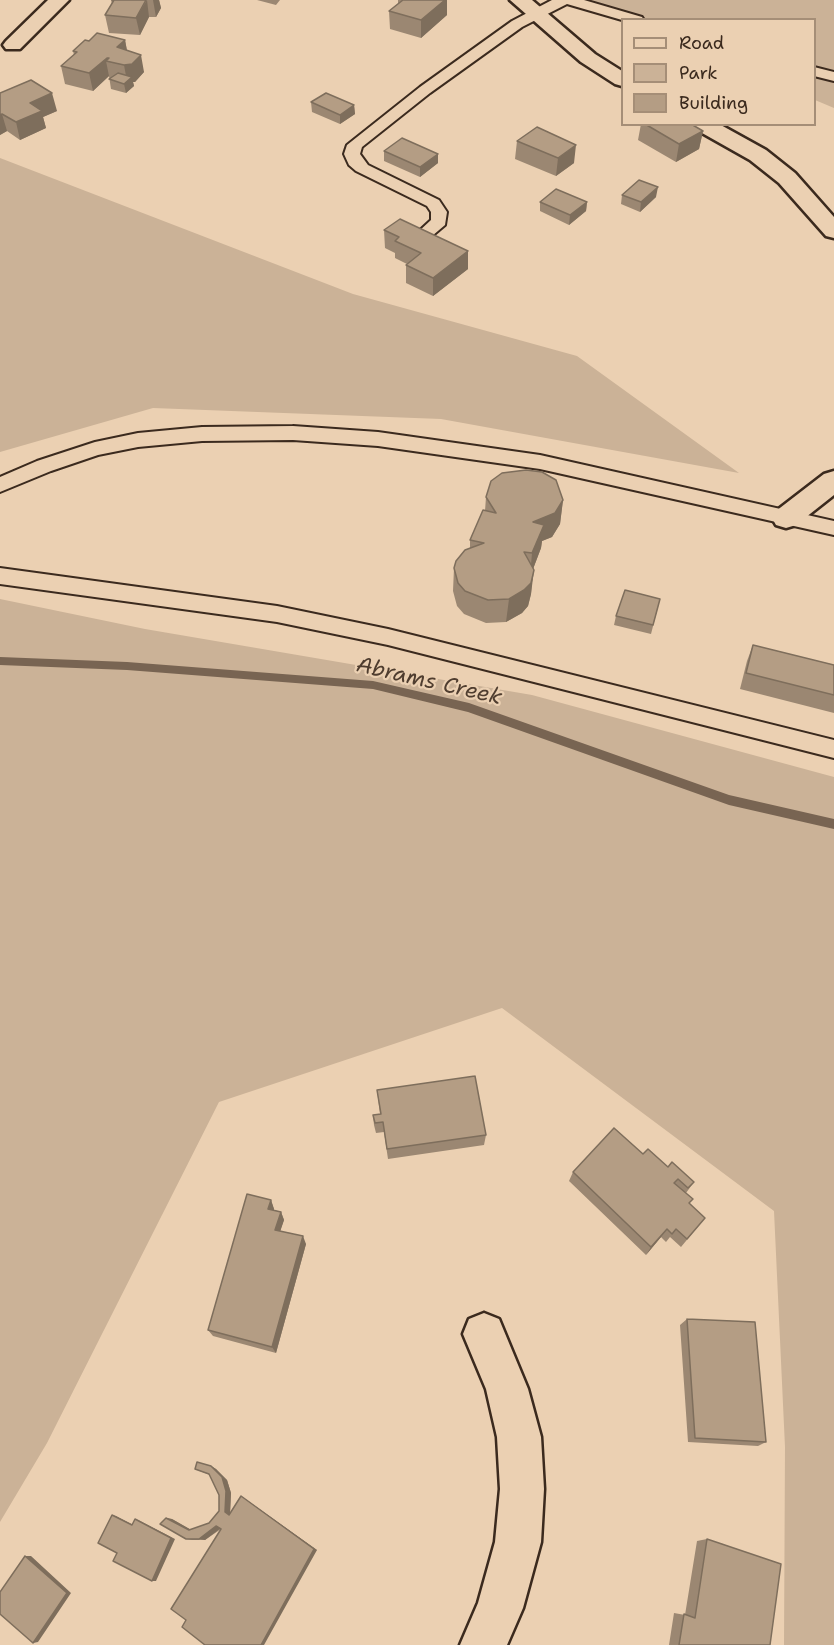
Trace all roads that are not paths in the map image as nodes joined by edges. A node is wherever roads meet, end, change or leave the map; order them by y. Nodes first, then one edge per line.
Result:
1 (59, 0) edge
2 (563, 0) edge
3 (568, 0) edge
4 (527, 7) edge
5 (629, 18) edge
6 (13, 45) dead end
7 (816, 72) edge
8 (834, 77) edge
9 (621, 79) edge
10 (707, 126) edge
11 (834, 231) edge
12 (426, 232) edge
13 (834, 481) edge
14 (0, 485) edge
15 (786, 518) junction
16 (834, 528) edge
17 (0, 576) edge
18 (834, 749) edge
19 (484, 1334) dead end
20 (483, 1645) edge

1 - 6 street
2 - 4 lane
3 - 5 lane
4 - 9 street
4 - 12 lane
7 - 8 lane
10 - 11 street
13 - 15 street
14 - 15 lane
15 - 16 lane
17 - 18 lane
19 - 20 street

